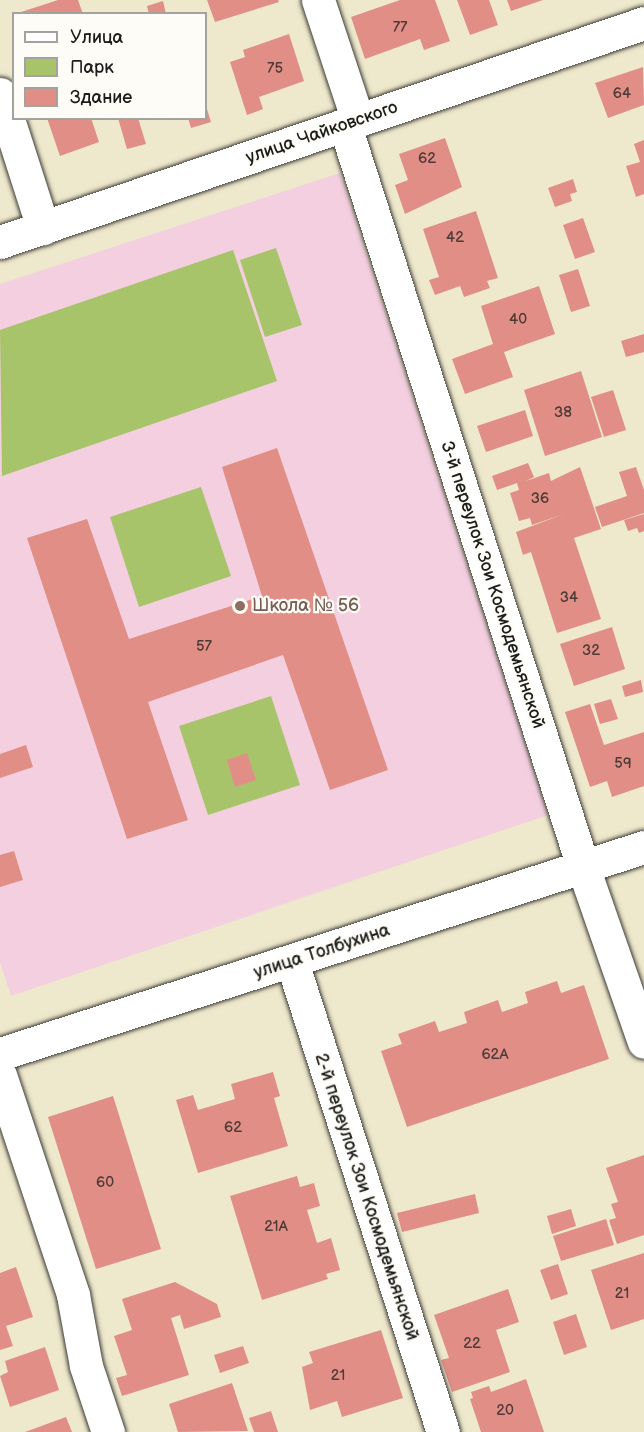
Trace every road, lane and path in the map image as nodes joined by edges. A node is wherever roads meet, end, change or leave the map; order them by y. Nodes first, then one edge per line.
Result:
1 (318, 0) edge
2 (644, 23) edge
3 (0, 94) edge
4 (352, 124) junction
5 (43, 228) junction
6 (0, 242) edge
7 (644, 847) edge
8 (583, 867) junction
9 (291, 962) junction
10 (644, 1042) edge
11 (0, 1054) edge
12 (0, 1075) edge
13 (108, 1432) edge
14 (443, 1432) edge

1 - 4 street, 3-й переулок Зои Космодемьянской
2 - 4 street, улица Чайковского
3 - 5 street
4 - 5 street, улица Чайковского
4 - 8 street, 3-й переулок Зои Космодемьянской
5 - 6 street, улица Чайковского
7 - 8 street, улица Толбухина
8 - 9 street, улица Толбухина
8 - 10 street, 3-й переулок Зои Космодемьянской
9 - 11 street, улица Толбухина
9 - 14 street, 2-й переулок Зои Космодемьянской
12 - 13 street

